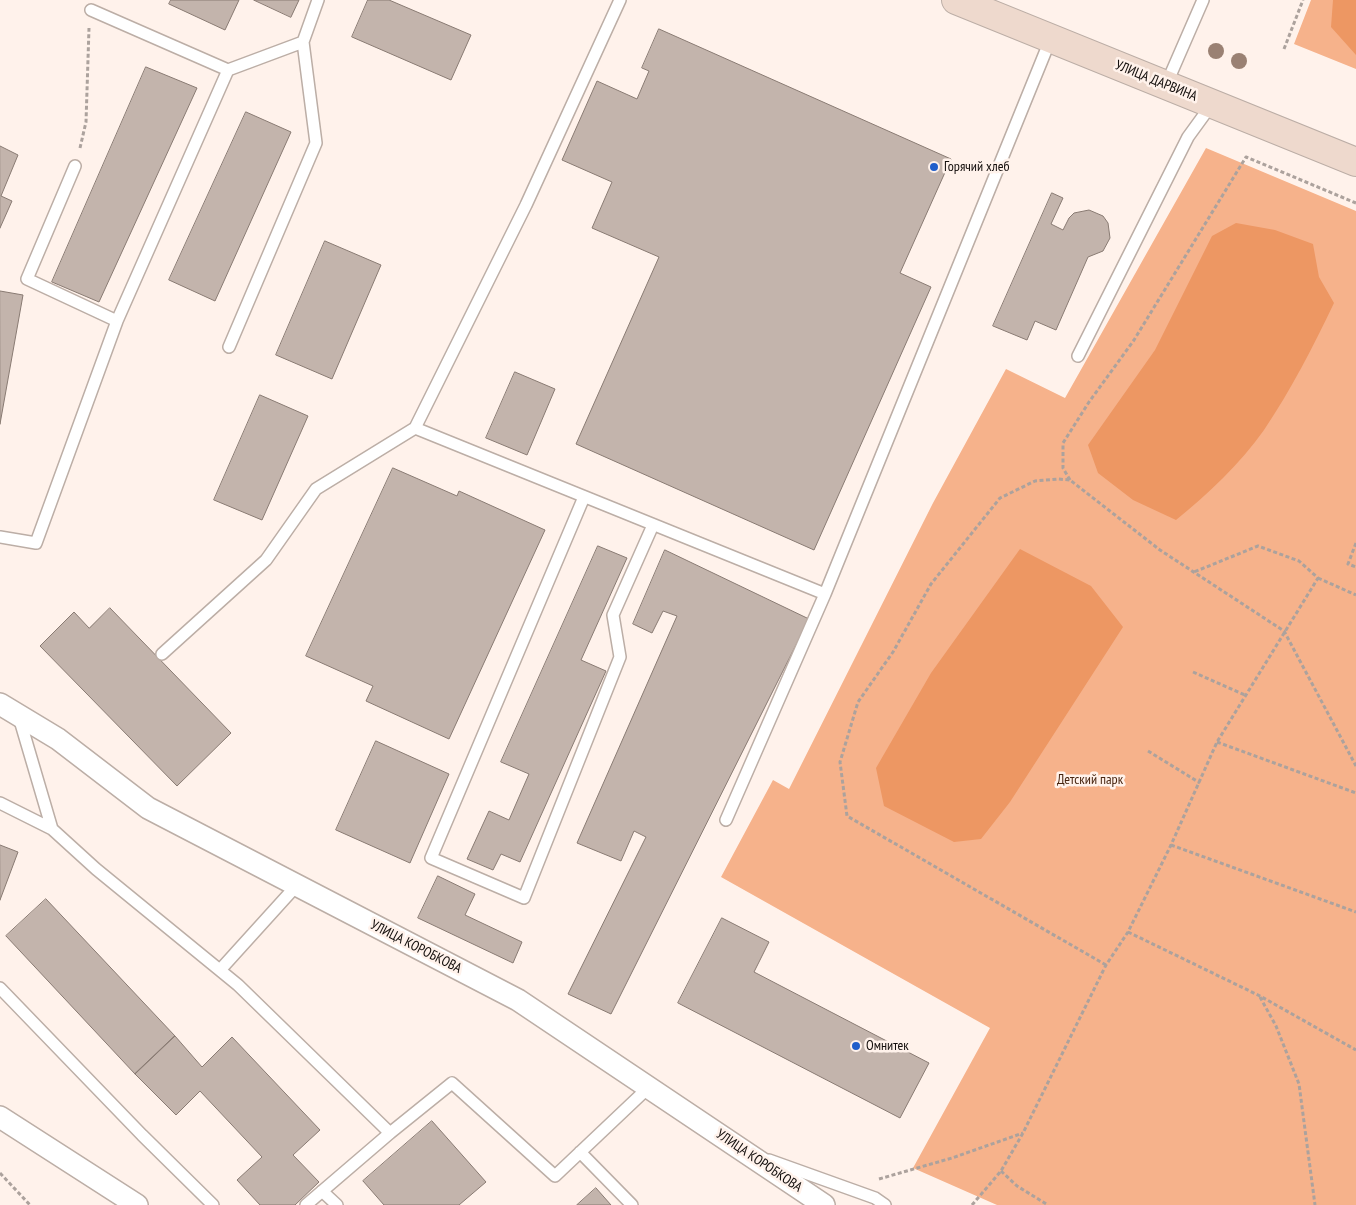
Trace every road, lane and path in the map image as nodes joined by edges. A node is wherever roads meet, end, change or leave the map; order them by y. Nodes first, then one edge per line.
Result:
1 (318, 0) edge
2 (620, 0) edge
3 (956, 0) edge
4 (1203, 0) edge
5 (1303, 0) edge
6 (91, 10) joint
7 (1051, 38) junction
8 (303, 42) junction
9 (1284, 49) dead end
10 (228, 70) junction
11 (1166, 85) junction
12 (1212, 104) junction
13 (1356, 162) edge
14 (75, 166) joint
15 (1356, 203) edge
16 (117, 321) junction
17 (228, 347) dead end
18 (1078, 356) dead end
19 (415, 428) junction
20 (1070, 480) junction
21 (584, 497) junction
22 (653, 525) junction
23 (0, 537) edge
24 (1356, 543) edge
25 (1356, 567) edge
26 (1194, 572) junction
27 (1318, 578) junction
28 (825, 594) junction
29 (1356, 595) edge
30 (1284, 631) junction
31 (162, 654) dead end
32 (1193, 672) dead end
33 (1245, 695) junction
34 (0, 704) edge
35 (19, 715) junction
36 (1217, 742) junction
37 (1148, 751) dead end
38 (1356, 766) edge
39 (1201, 783) junction
40 (1356, 794) edge
41 (0, 803) edge
42 (726, 820) dead end
43 (52, 829) junction
44 (1171, 846) junction
45 (297, 885) junction
46 (1356, 912) edge
47 (1128, 932) junction
48 (1106, 965) junction
49 (220, 970) junction
50 (0, 988) edge
51 (1260, 996) junction
52 (1356, 1050) edge
53 (649, 1087) junction
54 (0, 1116) edge
55 (390, 1133) junction
56 (1023, 1133) junction
57 (742, 1150) junction
58 (580, 1152) junction
59 (1001, 1170) junction
60 (0, 1173) edge
61 (869, 1178) dead end
62 (322, 1191) junction
63 (30, 1205) edge
64 (137, 1205) edge
65 (213, 1205) edge
66 (306, 1205) edge
67 (337, 1205) edge
68 (632, 1205) edge
69 (824, 1205) edge
70 (885, 1205) edge
71 (972, 1205) edge
72 (1048, 1205) edge
73 (1315, 1205) edge

1 - 8 lane
2 - 19 lane
3 - 7 main road, УЛИЦА ДАРВИНА
4 - 11 lane
5 - 9 path
6 - 10 lane
6 - 14 path
7 - 11 main road, УЛИЦА ДАРВИНА
7 - 28 lane
8 - 10 lane
8 - 17 lane
10 - 16 lane
11 - 12 main road, УЛИЦА ДАРВИНА
12 - 13 main road, УЛИЦА ДАРВИНА
12 - 18 lane
14 - 16 lane
15 - 20 path
16 - 23 lane
19 - 21 lane
19 - 31 lane
20 - 26 path
20 - 48 path
21 - 22 lane
21 - 22 lane
22 - 28 lane
24 - 25 path
26 - 27 path
26 - 30 path
27 - 29 path
27 - 30 path
28 - 42 lane
30 - 33 path
30 - 38 path
32 - 33 path
33 - 36 path
34 - 35 street, УЛИЦА КОРОБКОВА
35 - 43 lane
35 - 45 street, УЛИЦА КОРОБКОВА
36 - 39 path
36 - 40 path
37 - 39 path
39 - 44 path
41 - 43 lane
43 - 49 lane
44 - 46 path
44 - 47 path
45 - 49 lane
45 - 53 street, УЛИЦА КОРОБКОВА
47 - 48 path
47 - 51 path
48 - 56 path
49 - 55 lane
50 - 65 lane
51 - 52 path
51 - 73 path
53 - 57 street, УЛИЦА КОРОБКОВА
53 - 58 lane
54 - 64 street
55 - 58 lane
55 - 62 lane
56 - 59 path
56 - 61 path
57 - 69 street, УЛИЦА КОРОБКОВА
57 - 70 lane
58 - 68 lane
59 - 71 path
59 - 72 path
60 - 63 path
62 - 66 lane
62 - 67 lane

